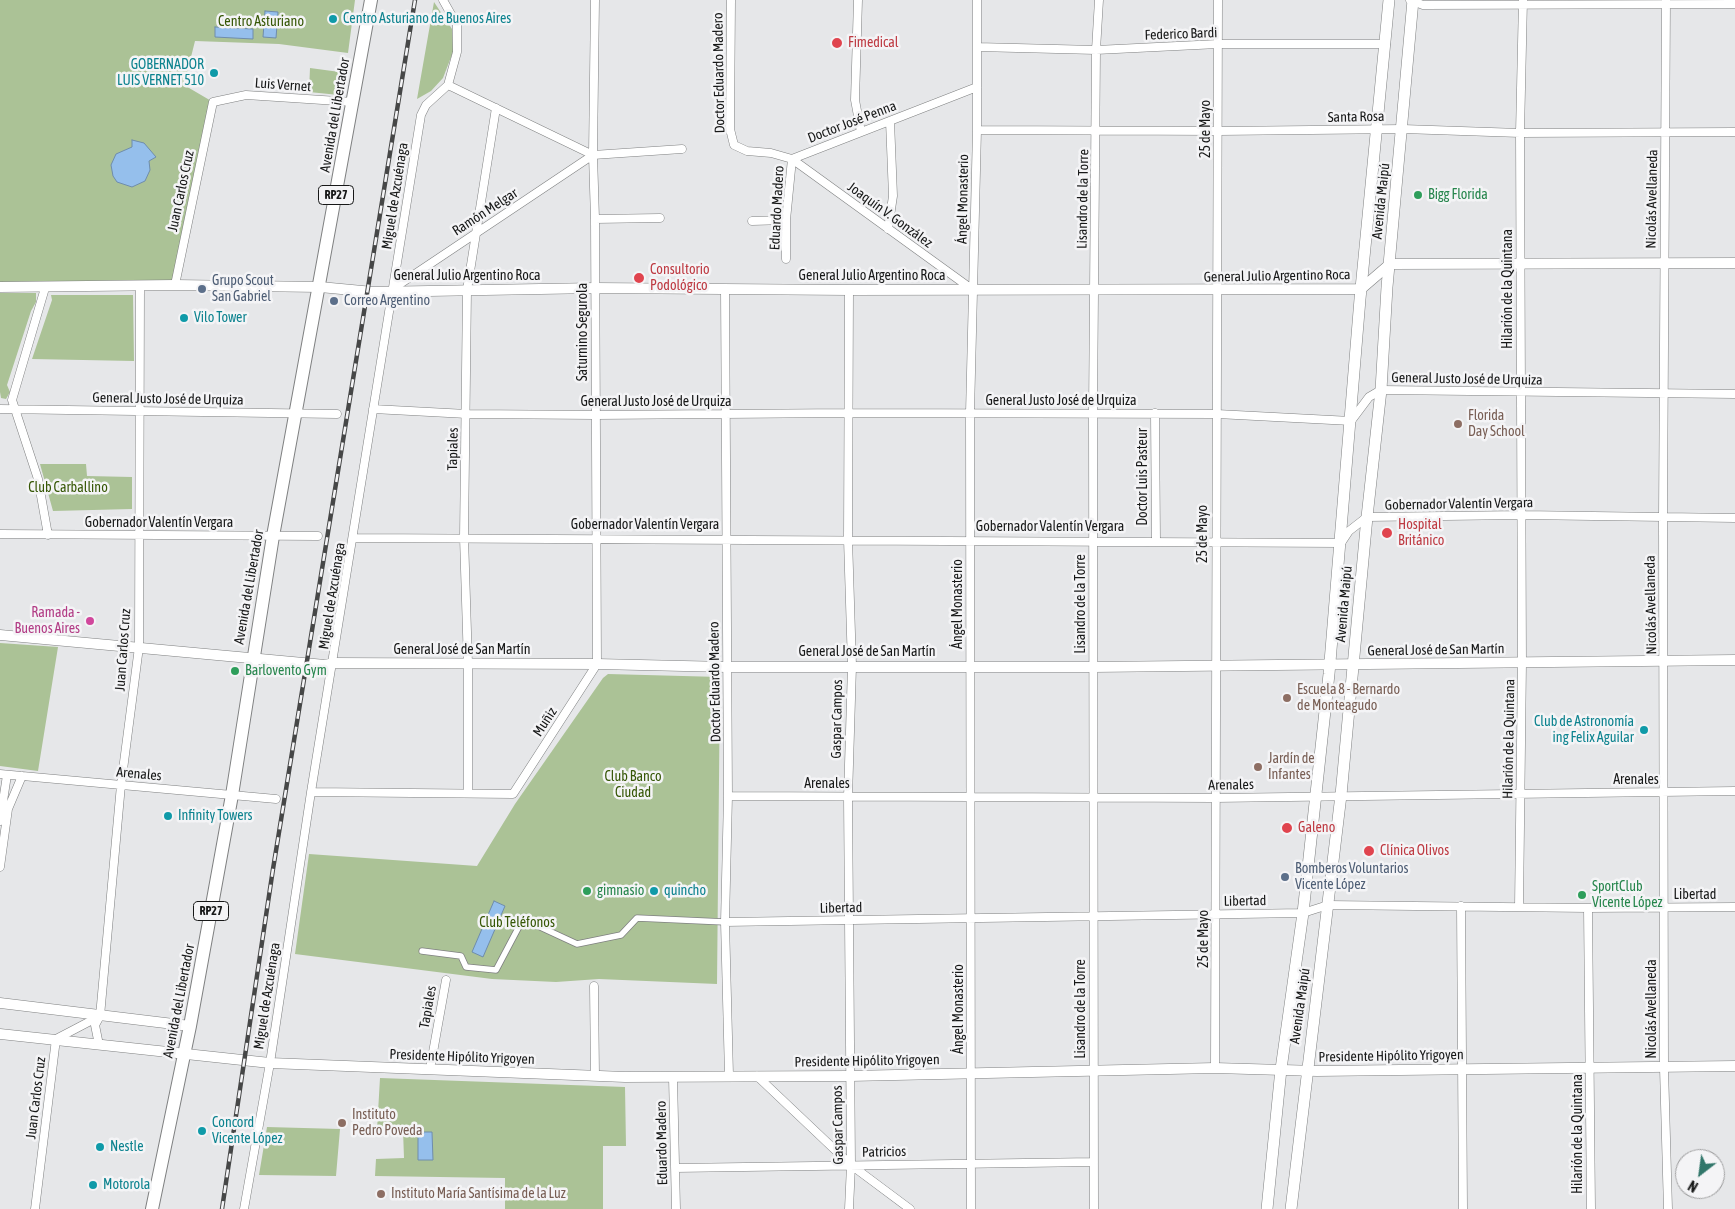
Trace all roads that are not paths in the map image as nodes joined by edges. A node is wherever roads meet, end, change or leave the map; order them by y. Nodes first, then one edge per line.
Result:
1 (371, 0) edge
2 (444, 0) edge
3 (595, 0) edge
4 (731, 0) edge
5 (858, 0) edge
6 (977, 0) edge
7 (1099, 0) edge
8 (1218, 0) edge
9 (1390, 0) edge
10 (1412, 0) edge
11 (1522, 2) edge
12 (1666, 3) edge
13 (1735, 4) edge
14 (1218, 44) junction
15 (1386, 44) junction
16 (976, 47) junction
17 (1096, 50) junction
18 (448, 85) junction
19 (977, 88) junction
20 (213, 102) joint
21 (353, 102) junction
22 (496, 108) junction
23 (890, 121) junction
24 (1378, 129) junction
25 (1403, 129) junction
26 (977, 130) junction
27 (1097, 131) junction
28 (1219, 131) junction
29 (861, 132) junction
30 (1665, 132) junction
31 (1735, 132) edge
32 (1520, 133) junction
33 (682, 149) dead end
34 (593, 155) junction
35 (792, 159) junction
36 (660, 218) dead end
37 (595, 219) junction
38 (786, 220) junction
39 (752, 221) dead end
40 (888, 229) junction
41 (476, 233) junction
42 (786, 259) dead end
43 (1664, 262) junction
44 (1521, 263) junction
45 (1735, 263) edge
46 (1390, 264) junction
47 (140, 285) junction
48 (175, 285) junction
49 (0, 287) edge
50 (45, 288) junction
51 (320, 288) junction
52 (596, 288) junction
53 (724, 289) junction
54 (1362, 289) junction
55 (391, 290) junction
56 (468, 290) junction
57 (849, 290) junction
58 (973, 290) junction
59 (1094, 290) junction
60 (1218, 290) junction
61 (1381, 390) junction
62 (1520, 392) junction
63 (1663, 393) junction
64 (1735, 394) edge
65 (0, 409) edge
66 (15, 409) junction
67 (373, 409) junction
68 (140, 411) junction
69 (296, 413) junction
70 (849, 413) junction
71 (970, 413) junction
72 (1093, 413) junction
73 (1155, 413) junction
74 (337, 414) dead end
75 (467, 414) junction
76 (725, 414) junction
77 (1217, 414) junction
78 (596, 415) junction
79 (1351, 421) junction
80 (1522, 515) junction
81 (1367, 518) junction
82 (1663, 518) junction
83 (1735, 518) edge
84 (0, 534) edge
85 (48, 535) junction
86 (139, 536) junction
87 (273, 536) junction
88 (318, 536) dead end
89 (464, 537) junction
90 (354, 538) junction
91 (597, 538) junction
92 (725, 538) junction
93 (848, 539) junction
94 (971, 540) junction
95 (1093, 540) junction
96 (1156, 540) junction
97 (1215, 541) junction
98 (1341, 543) junction
99 (0, 635) edge
100 (139, 647) junction
101 (252, 660) junction
102 (1664, 660) junction
103 (1735, 660) edge
104 (1522, 662) junction
105 (334, 663) junction
106 (468, 664) junction
107 (597, 664) junction
108 (1329, 665) junction
109 (1353, 665) junction
110 (852, 666) junction
111 (971, 666) junction
112 (1216, 666) junction
113 (1093, 667) junction
114 (727, 668) junction
115 (3, 774) edge
116 (22, 776) junction
117 (121, 785) junction
118 (1735, 791) edge
119 (311, 792) junction
120 (1664, 792) junction
121 (468, 793) junction
122 (1521, 793) junction
123 (232, 795) junction
124 (1316, 795) junction
125 (728, 796) junction
126 (848, 796) junction
127 (1341, 796) junction
128 (971, 797) junction
129 (1093, 798) junction
130 (1215, 798) junction
131 (276, 799) dead end
132 (0, 822) edge
133 (0, 867) edge
134 (1328, 905) junction
135 (1461, 906) junction
136 (1519, 907) junction
137 (1664, 907) junction
138 (1735, 907) edge
139 (1588, 908) junction
140 (1303, 912) junction
141 (1216, 914) junction
142 (1093, 916) junction
143 (972, 918) junction
144 (848, 920) junction
145 (725, 922) junction
146 (422, 951) dead end
147 (446, 980) dead end
148 (594, 986) dead end
149 (0, 1003) edge
150 (100, 1016) junction
151 (190, 1026) junction
152 (0, 1034) edge
153 (56, 1039) junction
154 (99, 1045) junction
155 (184, 1055) junction
156 (270, 1062) junction
157 (1735, 1066) edge
158 (1215, 1068) junction
159 (1664, 1068) junction
160 (430, 1069) junction
161 (1281, 1069) junction
162 (1461, 1069) junction
163 (1590, 1069) junction
164 (1307, 1070) junction
165 (1094, 1071) junction
166 (972, 1073) junction
167 (729, 1075) junction
168 (595, 1076) junction
169 (757, 1076) junction
170 (850, 1076) junction
171 (673, 1077) junction
172 (1094, 1162) junction
173 (972, 1164) junction
174 (852, 1165) junction
175 (675, 1168) junction
176 (35, 1209) edge
177 (152, 1209) edge
178 (244, 1209) edge
179 (676, 1209) edge
180 (850, 1209) edge
181 (910, 1209) edge
182 (972, 1209) edge
183 (1094, 1209) edge
184 (1267, 1209) edge
185 (1291, 1209) edge
186 (1462, 1209) edge
187 (1591, 1209) edge
188 (1668, 1209) edge

1 - 21 main road, Avenida del Libertador / RP27
2 - 18 street, Miguel de Azcuénaga
3 - 34 street, Saturnino Segurola
4 - 35 street, Doctor Eduardo Madero
5 - 29 street
6 - 16 street, Ángel Monasterio
7 - 17 street, Lisandro de la Torre
8 - 14 street, 25 de Mayo
9 - 15 main road, Avenida Maipú
10 - 11 street
10 - 25 main road, Avenida Maipú
11 - 12 street
11 - 32 street, Hilarión de la Quintana
12 - 13 street
12 - 30 street, Nicolás Avellaneda
14 - 15 street, Federico Bardi
14 - 17 street, Federico Bardi
14 - 28 street, 25 de Mayo
15 - 24 main road, Avenida Maipú
16 - 17 street, Federico Bardi
16 - 19 street, Ángel Monasterio
17 - 27 street, Lisandro de la Torre
18 - 22 street
18 - 55 street, Miguel de Azcuénaga
19 - 23 street, Doctor José Penna
19 - 26 street, Ángel Monasterio
20 - 21 street, Luis Vernet
20 - 48 street, Juan Carlos Cruz
21 - 51 main road, Avenida del Libertador / RP27
22 - 34 street
22 - 41 street, Tapiales
23 - 29 street, Doctor José Penna
23 - 40 street
24 - 25 street, Santa Rosa
24 - 28 street, Santa Rosa
24 - 54 main road, Avenida Maipú
25 - 32 street, Santa Rosa
25 - 46 main road, Avenida Maipú
26 - 27 street, Santa Rosa
26 - 58 street, Ángel Monasterio
27 - 28 street, Santa Rosa
27 - 59 street, Lisandro de la Torre
28 - 60 street, 25 de Mayo
29 - 35 street, Doctor José Penna
30 - 31 street, Santa Rosa
30 - 32 street, Santa Rosa
30 - 43 street, Nicolás Avellaneda
32 - 44 street, Hilarión de la Quintana
33 - 34 street
34 - 37 street, Saturnino Segurola
34 - 41 street, Ramón Melgar
35 - 38 street, Eduardo Madero
35 - 40 street, Joaquín V. González
36 - 37 street
37 - 52 street, Saturnino Segurola
38 - 39 street
38 - 42 street, Eduardo Madero
40 - 58 street, Joaquín V. González
41 - 55 street, Ramón Melgar
41 - 56 street, Tapiales
43 - 44 street
43 - 45 street
43 - 63 street, Nicolás Avellaneda
44 - 46 street
44 - 62 street, Hilarión de la Quintana
46 - 54 street, General Julio Argentino Roca
46 - 61 main road, Avenida Maipú
47 - 48 street, General Julio Argentino Roca
47 - 50 street, General Julio Argentino Roca
47 - 68 street, Juan Carlos Cruz
48 - 51 street, General Julio Argentino Roca
49 - 50 street, General Julio Argentino Roca
50 - 66 street
51 - 55 street, General Julio Argentino Roca
51 - 69 main road, Avenida del Libertador / RP27
52 - 53 street, General Julio Argentino Roca
52 - 56 street, General Julio Argentino Roca
52 - 78 street, Saturnino Segurola
53 - 57 street, General Julio Argentino Roca
53 - 76 street, Doctor Eduardo Madero
54 - 60 street, General Julio Argentino Roca
54 - 79 main road, Avenida Maipú
55 - 56 street, General Julio Argentino Roca
55 - 67 street, Miguel de Azcuénaga
56 - 75 street, Tapiales
57 - 58 street, General Julio Argentino Roca
57 - 70 street, Gaspar Campos
58 - 59 street, General Julio Argentino Roca
58 - 71 street, Ángel Monasterio
59 - 60 street, General Julio Argentino Roca
59 - 72 street, Lisandro de la Torre
60 - 77 street, 25 de Mayo
61 - 62 street, General Justo José de Urquiza
61 - 79 street, General Justo José de Urquiza
61 - 81 main road, Avenida Maipú
62 - 63 street, General Justo José de Urquiza
62 - 80 street, Hilarión de la Quintana
63 - 64 street, General Justo José de Urquiza
63 - 82 street, Nicolás Avellaneda
65 - 66 street, General Justo José de Urquiza
66 - 68 street, General Justo José de Urquiza
66 - 85 street
67 - 75 street, General Justo José de Urquiza
67 - 90 street, Miguel de Azcuénaga
68 - 69 street, General Justo José de Urquiza
68 - 86 street, Juan Carlos Cruz
69 - 74 street, General Justo José de Urquiza
69 - 87 main road, Avenida del Libertador / RP27
70 - 71 street, General Justo José de Urquiza
70 - 76 street, General Justo José de Urquiza
70 - 93 street, Gaspar Campos
71 - 72 street, General Justo José de Urquiza
71 - 94 street, Ángel Monasterio
72 - 73 street, General Justo José de Urquiza
72 - 95 street, Lisandro de la Torre
73 - 77 street, General Justo José de Urquiza
73 - 96 street, Doctor Luis Pasteur
75 - 78 street, General Justo José de Urquiza
75 - 89 street, Tapiales
76 - 78 street, General Justo José de Urquiza
76 - 92 street, Doctor Eduardo Madero
77 - 79 street, General Justo José de Urquiza
77 - 97 street, 25 de Mayo
78 - 91 street, Saturnino Segurola
79 - 98 main road, Avenida Maipú
80 - 81 street, Gobernador Valentín Vergara
80 - 82 street, Gobernador Valentín Vergara
80 - 104 street, Hilarión de la Quintana
81 - 98 street, Gobernador Valentín Vergara
81 - 109 main road, Avenida Maipú
82 - 83 street, Gobernador Valentín Vergara
82 - 102 street, Nicolás Avellaneda
84 - 85 street, Gobernador Valentín Vergara
85 - 86 street, Gobernador Valentín Vergara
86 - 87 street, Gobernador Valentín Vergara
86 - 100 street, Juan Carlos Cruz
87 - 88 street, Gobernador Valentín Vergara
87 - 101 main road, Avenida del Libertador / RP27
89 - 90 street, Gobernador Valentín Vergara
89 - 91 street, Gobernador Valentín Vergara
89 - 106 street, Tapiales
90 - 105 street, Miguel de Azcuénaga
91 - 92 street, Gobernador Valentín Vergara
91 - 107 street, Saturnino Segurola
92 - 93 street, Gobernador Valentín Vergara
92 - 114 street, Doctor Eduardo Madero
93 - 94 street, Gobernador Valentín Vergara
93 - 110 street, Gaspar Campos
94 - 95 street, Gobernador Valentín Vergara
94 - 111 street, Ángel Monasterio
95 - 96 street, Gobernador Valentín Vergara
95 - 113 street, Lisandro de la Torre
96 - 97 street, Gobernador Valentín Vergara
97 - 98 street, Gobernador Valentín Vergara
97 - 112 street, 25 de Mayo
98 - 108 main road, Avenida Maipú
99 - 100 street, General José de San Martín
100 - 101 street, General José de San Martín
100 - 117 street, Juan Carlos Cruz
101 - 105 street, General José de San Martín
101 - 123 main road, Avenida del Libertador / RP27
102 - 103 street, General José de San Martín
102 - 104 street, General José de San Martín
102 - 120 street, Nicolás Avellaneda
104 - 109 street, General José de San Martín
104 - 122 street, Hilarión de la Quintana
105 - 106 street, General José de San Martín
105 - 119 street, Miguel de Azcuénaga
106 - 107 street, General José de San Martín
106 - 121 street, Tapiales
107 - 114 street, General José de San Martín
107 - 121 street, Muñiz
108 - 109 street, General José de San Martín
108 - 112 street, General José de San Martín
108 - 124 main road, Avenida Maipú
109 - 127 main road, Avenida Maipú
110 - 111 street, General José de San Martín
110 - 114 street, General José de San Martín
110 - 126 street, Gaspar Campos
111 - 113 street, General José de San Martín
111 - 128 street, Ángel Monasterio
112 - 113 street, General José de San Martín
112 - 130 street, 25 de Mayo
113 - 129 street, Lisandro de la Torre
114 - 125 street, Doctor Eduardo Madero
115 - 116 street, Arenales
115 - 132 street
116 - 117 street, Arenales
116 - 133 street
117 - 123 street, Arenales
117 - 150 street, Juan Carlos Cruz
118 - 120 street, Arenales
119 - 121 street
119 - 156 street, Miguel de Azcuénaga
120 - 122 street, Arenales
120 - 137 street, Nicolás Avellaneda
122 - 127 street, Arenales
122 - 136 street, Hilarión de la Quintana
123 - 131 street, Arenales
123 - 151 main road, Avenida del Libertador / RP27
124 - 127 street, Arenales
124 - 130 street, Arenales
124 - 140 main road, Avenida Maipú
125 - 126 street, Arenales
125 - 145 street, Doctor Eduardo Madero
126 - 128 street, Arenales
126 - 144 street, Gaspar Campos
127 - 134 main road, Avenida Maipú
128 - 129 street, Arenales
128 - 143 street, Ángel Monasterio
129 - 130 street, Arenales
129 - 142 street, Lisandro de la Torre
130 - 141 street, 25 de Mayo
134 - 135 street, Libertad
134 - 140 street, Libertad
134 - 164 main road, Avenida Maipú
135 - 136 street, Libertad
135 - 162 street
136 - 139 street, Libertad
137 - 138 street, Libertad
137 - 139 street, Libertad
137 - 159 street, Nicolás Avellaneda
139 - 163 street, Hilarión de la Quintana
140 - 141 street, Libertad
140 - 161 main road, Avenida Maipú
141 - 142 street, Libertad
141 - 158 street, 25 de Mayo
142 - 143 street, Libertad
142 - 165 street, Lisandro de la Torre
143 - 144 street, Libertad
143 - 166 street, Ángel Monasterio
144 - 145 street, Libertad
144 - 170 street, Gaspar Campos
145 - 146 street
145 - 167 street, Doctor Eduardo Madero
147 - 160 street, Tapiales
148 - 168 street
149 - 150 street
150 - 151 street
150 - 153 street, Juan Carlos Cruz
150 - 154 street, Juan Carlos Cruz
151 - 155 main road, Avenida del Libertador / RP27
152 - 153 street, Presidente Hipólito Yrigoyen
153 - 154 street, Presidente Hipólito Yrigoyen
153 - 176 street, Juan Carlos Cruz
154 - 155 street, Presidente Hipólito Yrigoyen
155 - 156 street, Presidente Hipólito Yrigoyen
155 - 177 main road, Avenida del Libertador / RP27
156 - 160 street, Presidente Hipólito Yrigoyen
156 - 178 street, Miguel de Azcuénaga
157 - 159 street, Presidente Hipólito Yrigoyen
158 - 161 street, Presidente Hipólito Yrigoyen
158 - 165 street, Presidente Hipólito Yrigoyen
159 - 163 street, Presidente Hipólito Yrigoyen
159 - 188 street, Nicolás Avellaneda
160 - 168 street, Presidente Hipólito Yrigoyen
161 - 164 street, Presidente Hipólito Yrigoyen
161 - 184 main road, Avenida Maipú
162 - 163 street, Presidente Hipólito Yrigoyen
162 - 164 street, Presidente Hipólito Yrigoyen
162 - 186 street
163 - 187 street, Hilarión de la Quintana
164 - 185 main road, Avenida Maipú
165 - 166 street, Presidente Hipólito Yrigoyen
165 - 172 street, Lisandro de la Torre
166 - 170 street, Presidente Hipólito Yrigoyen
166 - 173 street, Ángel Monasterio
167 - 169 street, Presidente Hipólito Yrigoyen
167 - 171 street, Presidente Hipólito Yrigoyen
168 - 171 street, Presidente Hipólito Yrigoyen
169 - 170 street, Presidente Hipólito Yrigoyen
169 - 174 street
170 - 174 street, Gaspar Campos
171 - 175 street, Eduardo Madero
172 - 173 street, Patricios
172 - 183 street, Lisandro de la Torre
173 - 174 street, Patricios
173 - 182 street, Ángel Monasterio
174 - 175 street, Patricios
174 - 180 street, Gaspar Campos
174 - 181 street
175 - 179 street, Eduardo Madero

